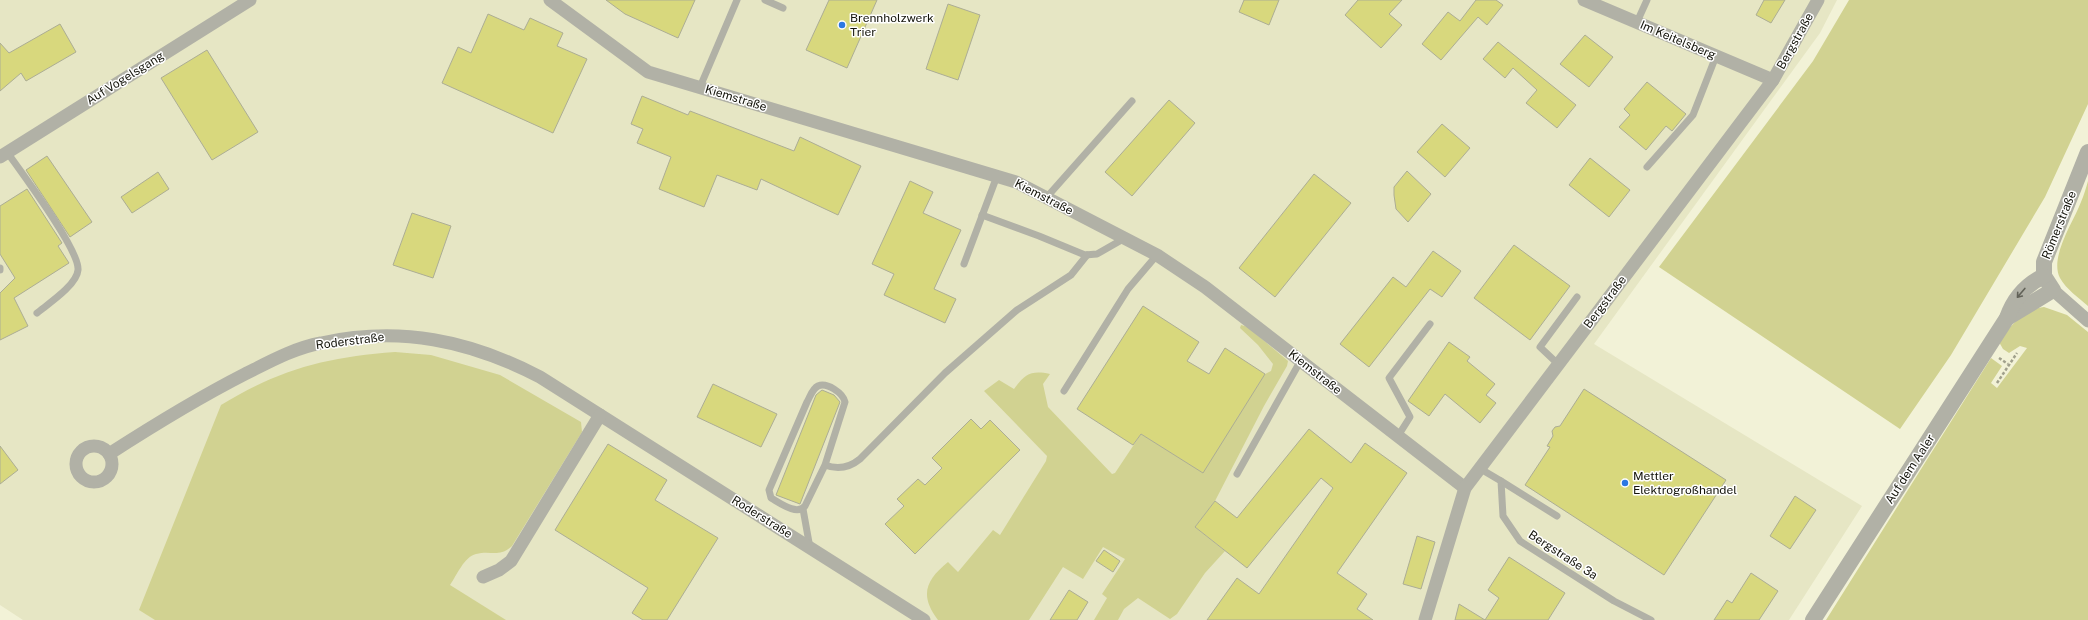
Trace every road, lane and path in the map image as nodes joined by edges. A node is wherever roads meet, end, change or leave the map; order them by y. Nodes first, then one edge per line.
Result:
1 (250, 0) edge
2 (550, 0) edge
3 (737, 0) edge
4 (765, 0) edge
5 (1584, 0) edge
6 (1647, 0) edge
7 (1818, 0) edge
8 (783, 8) dead end
9 (1637, 22) junction
10 (1716, 56) junction
11 (1773, 80) junction
12 (700, 87) junction
13 (1132, 101) dead end
14 (2088, 152) edge
15 (4, 154) edge
16 (1647, 167) dead end
17 (996, 176) junction
18 (1046, 198) junction
19 (982, 215) junction
20 (1125, 238) junction
21 (1087, 255) junction
22 (1157, 255) junction
23 (964, 264) dead end
24 (2044, 276) junction
25 (2052, 290) junction
26 (1577, 297) dead end
27 (36, 313) dead end
28 (2007, 318) junction
29 (2088, 321) edge
30 (1430, 324) dead end
31 (2017, 353) dead end
32 (1301, 360) junction
33 (1558, 364) junction
34 (1997, 383) dead end
35 (1064, 391) dead end
36 (600, 415) junction
37 (1398, 436) junction
38 (109, 454) dead end
39 (825, 465) junction
40 (1479, 468) junction
41 (1237, 474) dead end
42 (1501, 481) junction
43 (1465, 488) junction
44 (803, 508) junction
45 (1557, 516) dead end
46 (811, 548) junction
47 (483, 577) dead end
48 (924, 620) edge
49 (1425, 620) edge
50 (1651, 620) edge
51 (1814, 620) edge

1 - 15 street, Auf Vogelsgang
2 - 12 street, Kiemstraße
3 - 12 lane
4 - 8 lane
5 - 9 street, Im Keitelsberg
6 - 9 lane
7 - 11 street, Bergstraße
9 - 10 street, Im Keitelsberg
10 - 11 street, Im Keitelsberg
10 - 16 lane
11 - 33 street, Bergstraße
12 - 17 street, Kiemstraße
13 - 18 lane
14 - 24 street, Römerstraße
15 - 27 lane
17 - 18 street, Kiemstraße
17 - 19 lane
18 - 20 street, Kiemstraße
19 - 21 lane
19 - 23 lane
20 - 21 lane
20 - 22 street, Kiemstraße
21 - 39 lane
22 - 32 street, Kiemstraße
22 - 35 lane
24 - 25 street
24 -> 28 street, Auf dem Aaler
25 - 28 street, Auf dem Aaler
25 - 29 street
26 - 33 lane
28 - 51 street, Auf dem Aaler
30 - 37 lane
31 - 34 path
32 - 37 street, Kiemstraße
32 - 41 lane
33 - 40 street, Bergstraße
36 - 38 street, Roderstraße
36 - 46 street, Roderstraße
36 - 47 street
37 - 43 street, Kiemstraße
39 - 44 lane
39 - 44 lane
40 - 42 lane
40 - 43 street, Bergstraße
42 - 45 lane
42 - 50 lane, Bergstraße 3a
43 - 49 street, Bergstraße
44 - 46 lane
46 - 48 street, Roderstraße

